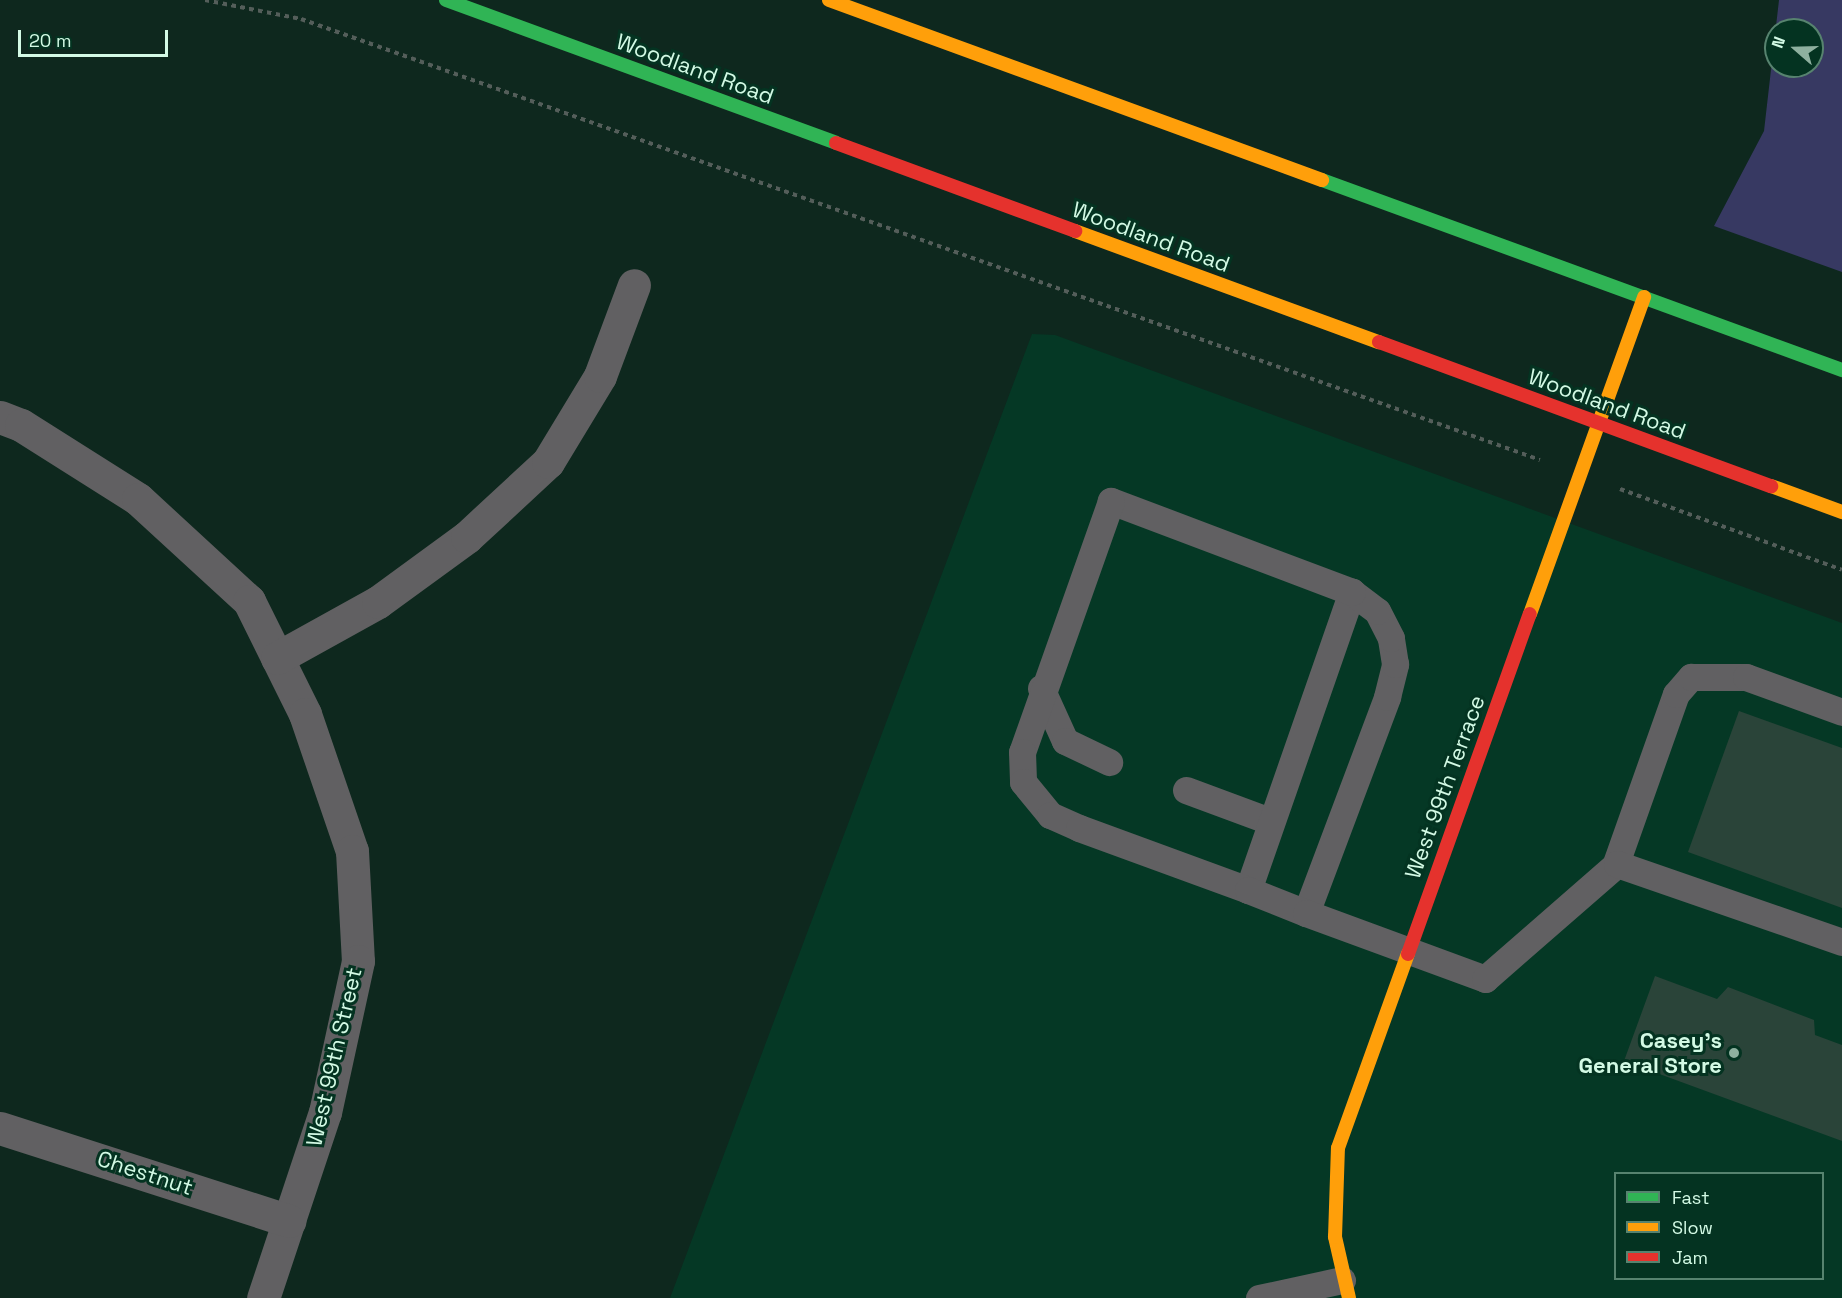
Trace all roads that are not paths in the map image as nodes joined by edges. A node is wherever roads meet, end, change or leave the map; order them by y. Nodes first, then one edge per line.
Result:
1 (446, 0) edge
2 (829, 0) edge
3 (634, 285) dead end
4 (1644, 297) junction
5 (1842, 370) edge
6 (0, 417) edge
7 (1597, 423) junction
8 (1842, 512) edge
9 (1352, 592) junction
10 (277, 658) junction
11 (1041, 688) junction
12 (1842, 711) edge
13 (1109, 762) dead end
14 (1186, 790) dead end
15 (1270, 821) junction
16 (1615, 866) junction
17 (1248, 890) junction
18 (1306, 913) junction
19 (1842, 942) edge
20 (1409, 951) junction
21 (0, 1128) edge
22 (289, 1221) junction
23 (1345, 1289) edge
24 (263, 1298) edge
25 (1259, 1298) edge

1 - 7 main road, Woodland Road
2 - 4 main road
3 - 10 street
4 - 5 main road
4 - 7 main road, West 99th Terrace
6 - 10 street, West 99th Street
7 - 8 main road, Woodland Road
7 - 20 main road, West 99th Terrace
9 - 11 lane
9 - 15 lane
9 - 18 lane
10 - 22 street, West 99th Street
11 - 13 lane
11 - 17 lane
12 - 16 lane
14 - 15 lane
15 - 17 lane
16 - 19 lane
16 - 20 lane
17 - 18 lane
18 - 20 lane
20 - 23 main road, West 99th Terrace
21 - 22 street, Chestnut
22 - 24 street, West 99th Street
23 - 25 lane

